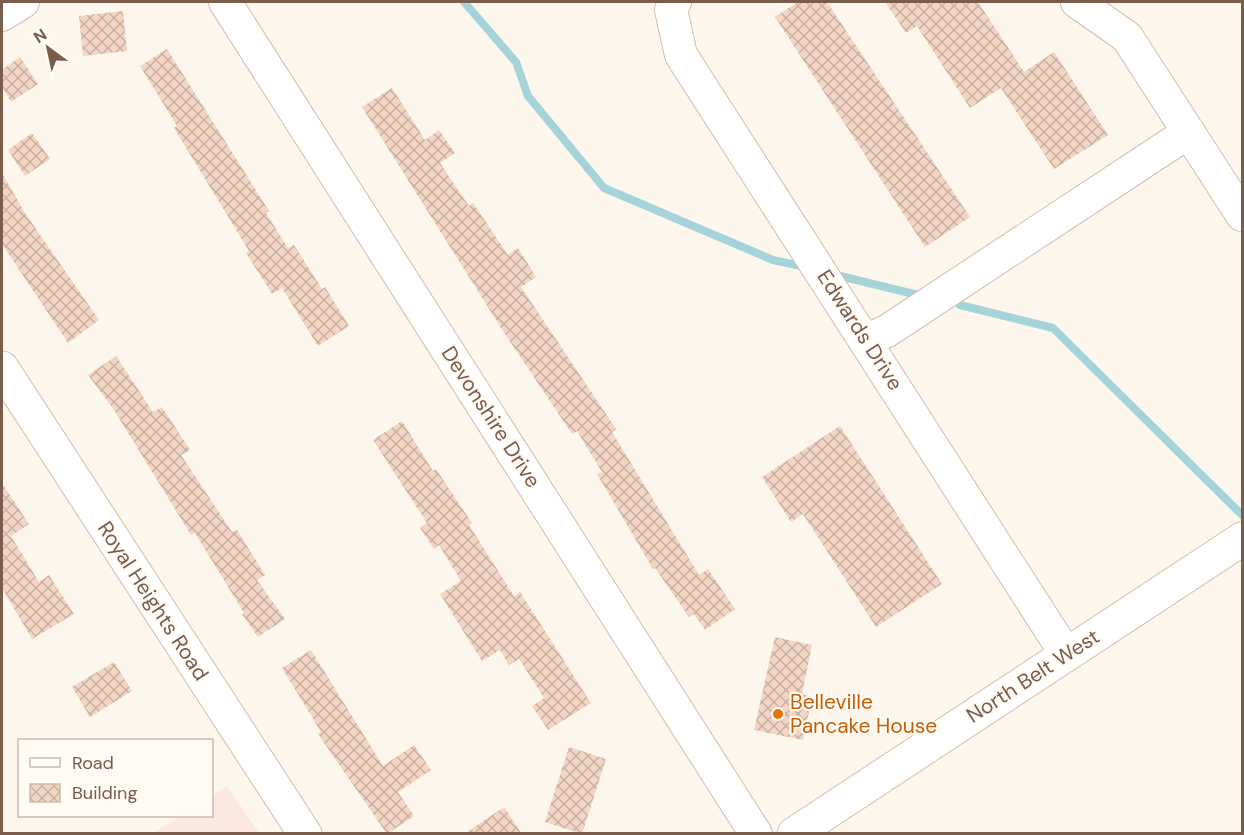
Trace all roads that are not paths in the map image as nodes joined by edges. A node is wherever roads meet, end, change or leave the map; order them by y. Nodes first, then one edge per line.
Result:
1 (23, 2) edge
2 (225, 2) edge
3 (675, 2) edge
4 (1077, 2) edge
5 (2, 15) edge
6 (1189, 132) junction
7 (1242, 215) edge
8 (867, 340) junction
9 (2, 368) edge
10 (1242, 539) edge
11 (1066, 654) junction
12 (305, 834) edge
13 (756, 834) edge
14 (794, 834) edge

1 - 5 street
2 - 13 street, Devonshire Drive
3 - 8 street, Edwards Drive
4 - 6 street
6 - 7 street
6 - 8 street
8 - 11 street, Edwards Drive
9 - 12 street, Royal Heights Road
10 - 11 street, North Belt West
11 - 14 street, North Belt West

